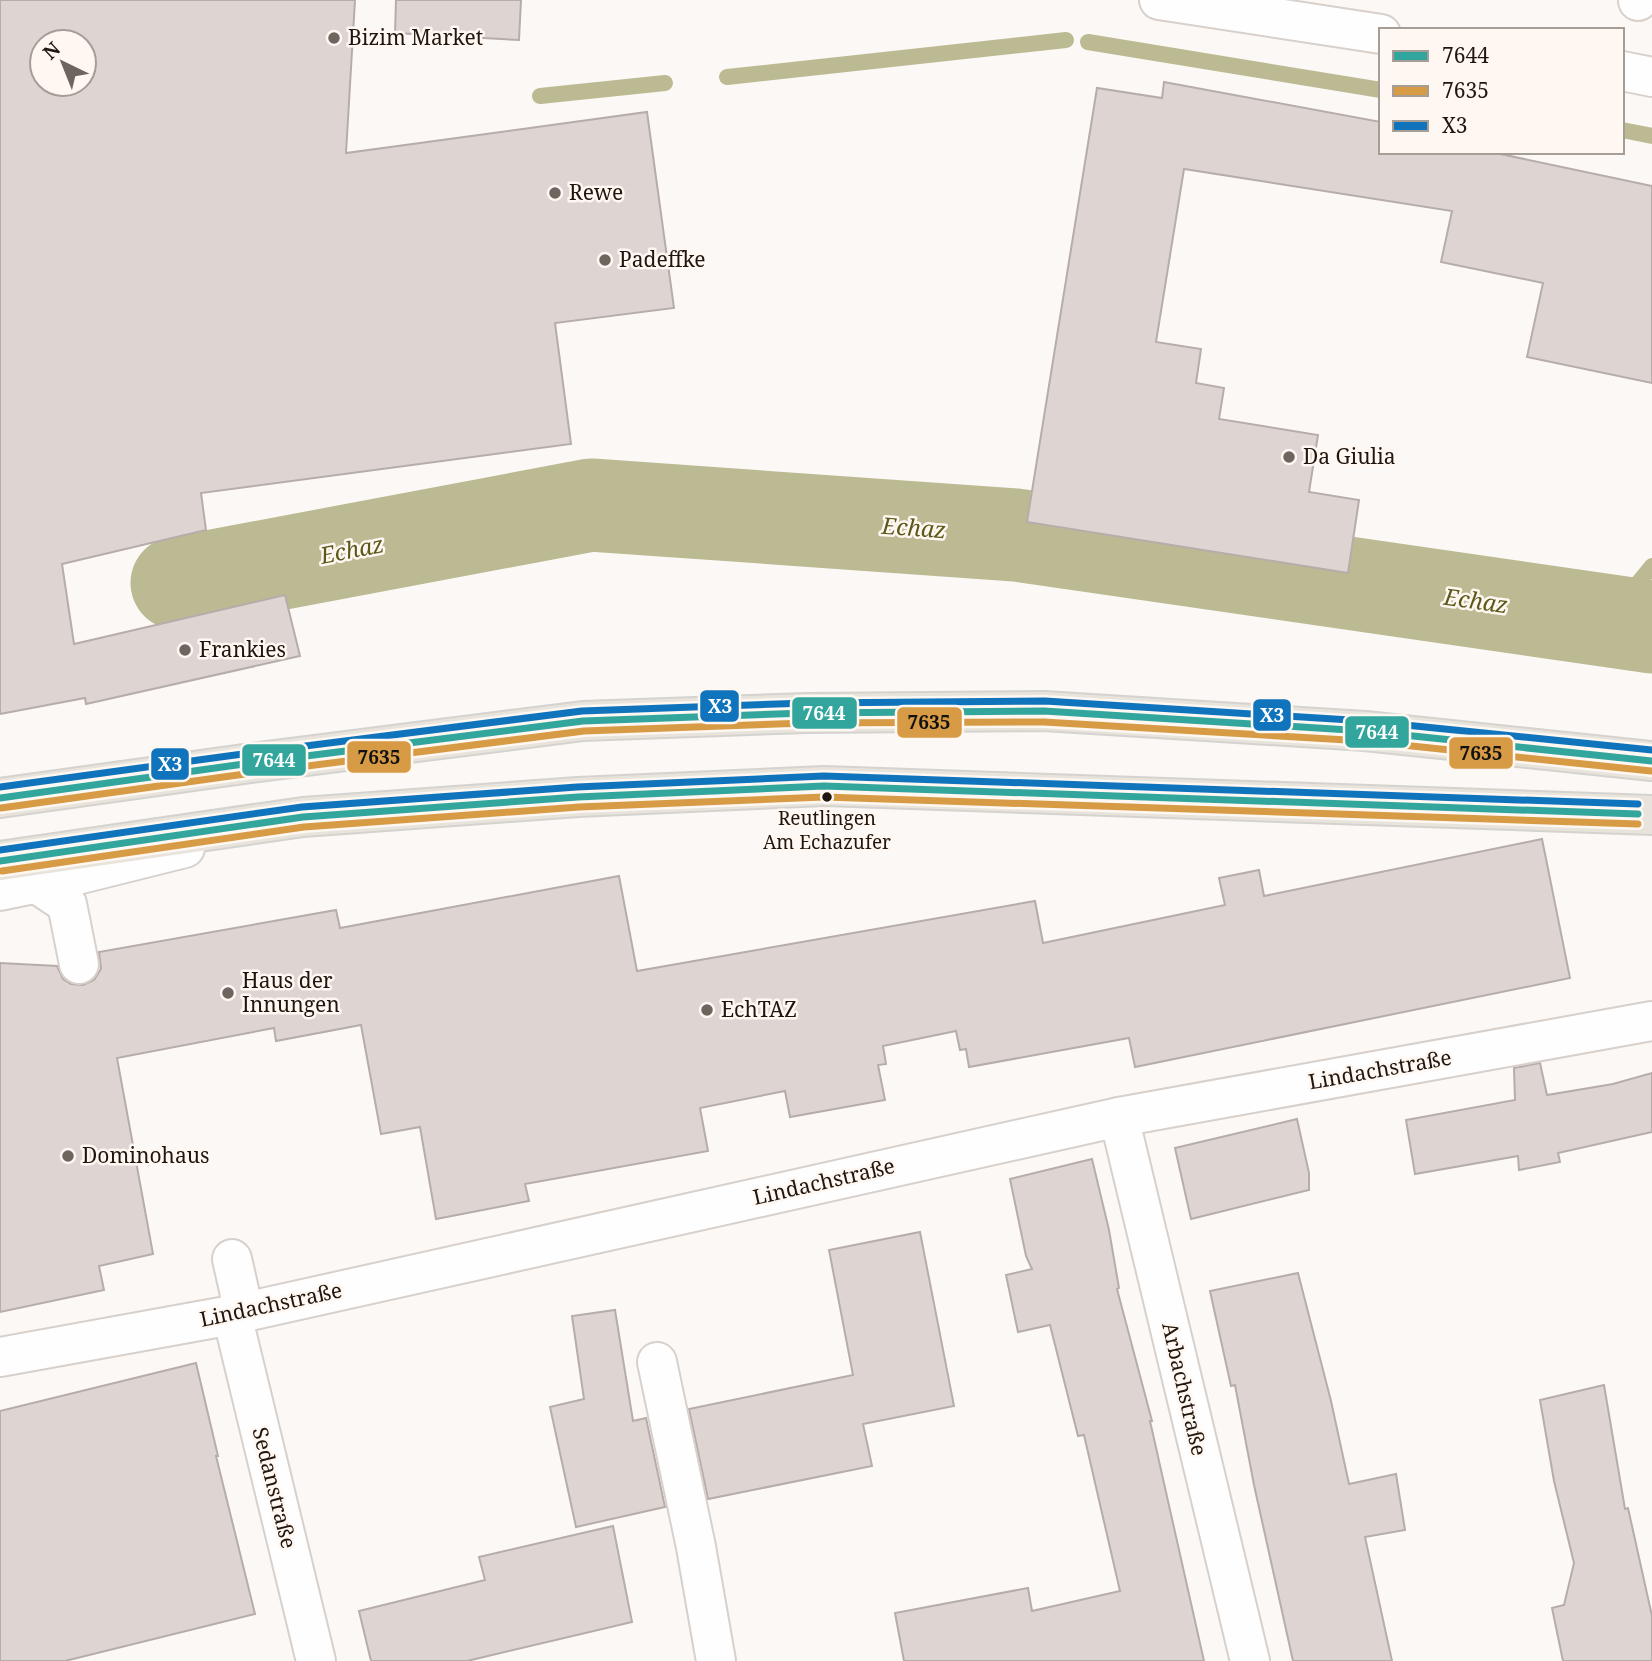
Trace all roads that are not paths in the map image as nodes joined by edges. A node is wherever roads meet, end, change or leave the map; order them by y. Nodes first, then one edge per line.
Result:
1 (1159, 0) edge
2 (1379, 34) edge
3 (1624, 71) edge
4 (1652, 77) edge
5 (1652, 761) edge
6 (0, 799) edge
7 (1652, 815) edge
8 (303, 817) junction
9 (0, 861) edge
10 (18, 887) edge
11 (79, 964) dead end
12 (1652, 1021) edge
13 (1119, 1117) junction
14 (232, 1259) dead end
15 (238, 1313) junction
16 (0, 1357) edge
17 (657, 1362) dead end
18 (316, 1661) edge
19 (716, 1661) edge
20 (1250, 1661) edge

1 - 2 street
3 - 4 street
5 - 6 main road
7 - 8 main road
8 - 9 main road
8 - 10 street
10 - 11 street
12 - 13 street, Lindachstraße
13 - 15 street, Lindachstraße
13 - 20 street, Arbachstraße
14 - 15 street, Sedanstraße
15 - 16 street, Lindachstraße
15 - 18 street, Sedanstraße
17 - 19 street

